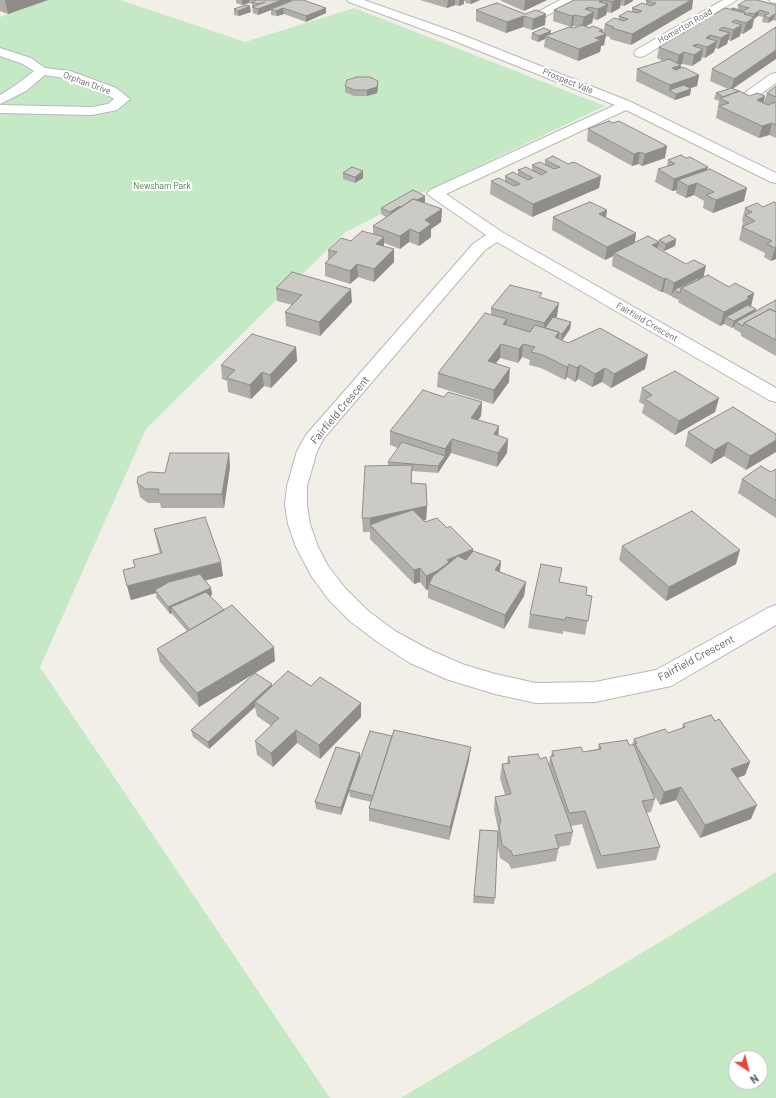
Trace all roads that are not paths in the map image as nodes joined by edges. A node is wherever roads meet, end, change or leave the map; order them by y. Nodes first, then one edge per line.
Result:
1 (353, 0) edge
2 (569, 0) edge
3 (731, 0) edge
4 (536, 17) edge
5 (0, 52) edge
6 (640, 53) dead end
7 (42, 71) junction
8 (776, 77) edge
9 (745, 99) edge
10 (0, 100) edge
11 (626, 105) junction
12 (0, 109) edge
13 (776, 179) edge
14 (496, 235) junction
15 (776, 396) edge
16 (776, 614) edge

1 - 11 street, Prospect Vale
2 - 4 street
3 - 6 street, Homerton Road
5 - 7 street, Orphan Drive
7 - 10 street
7 - 12 street, Orphan Drive
8 - 9 street
11 - 13 street, Prospect Vale
11 - 14 street, Fairfield Crescent
14 - 15 street, Fairfield Crescent
14 - 16 street, Fairfield Crescent

